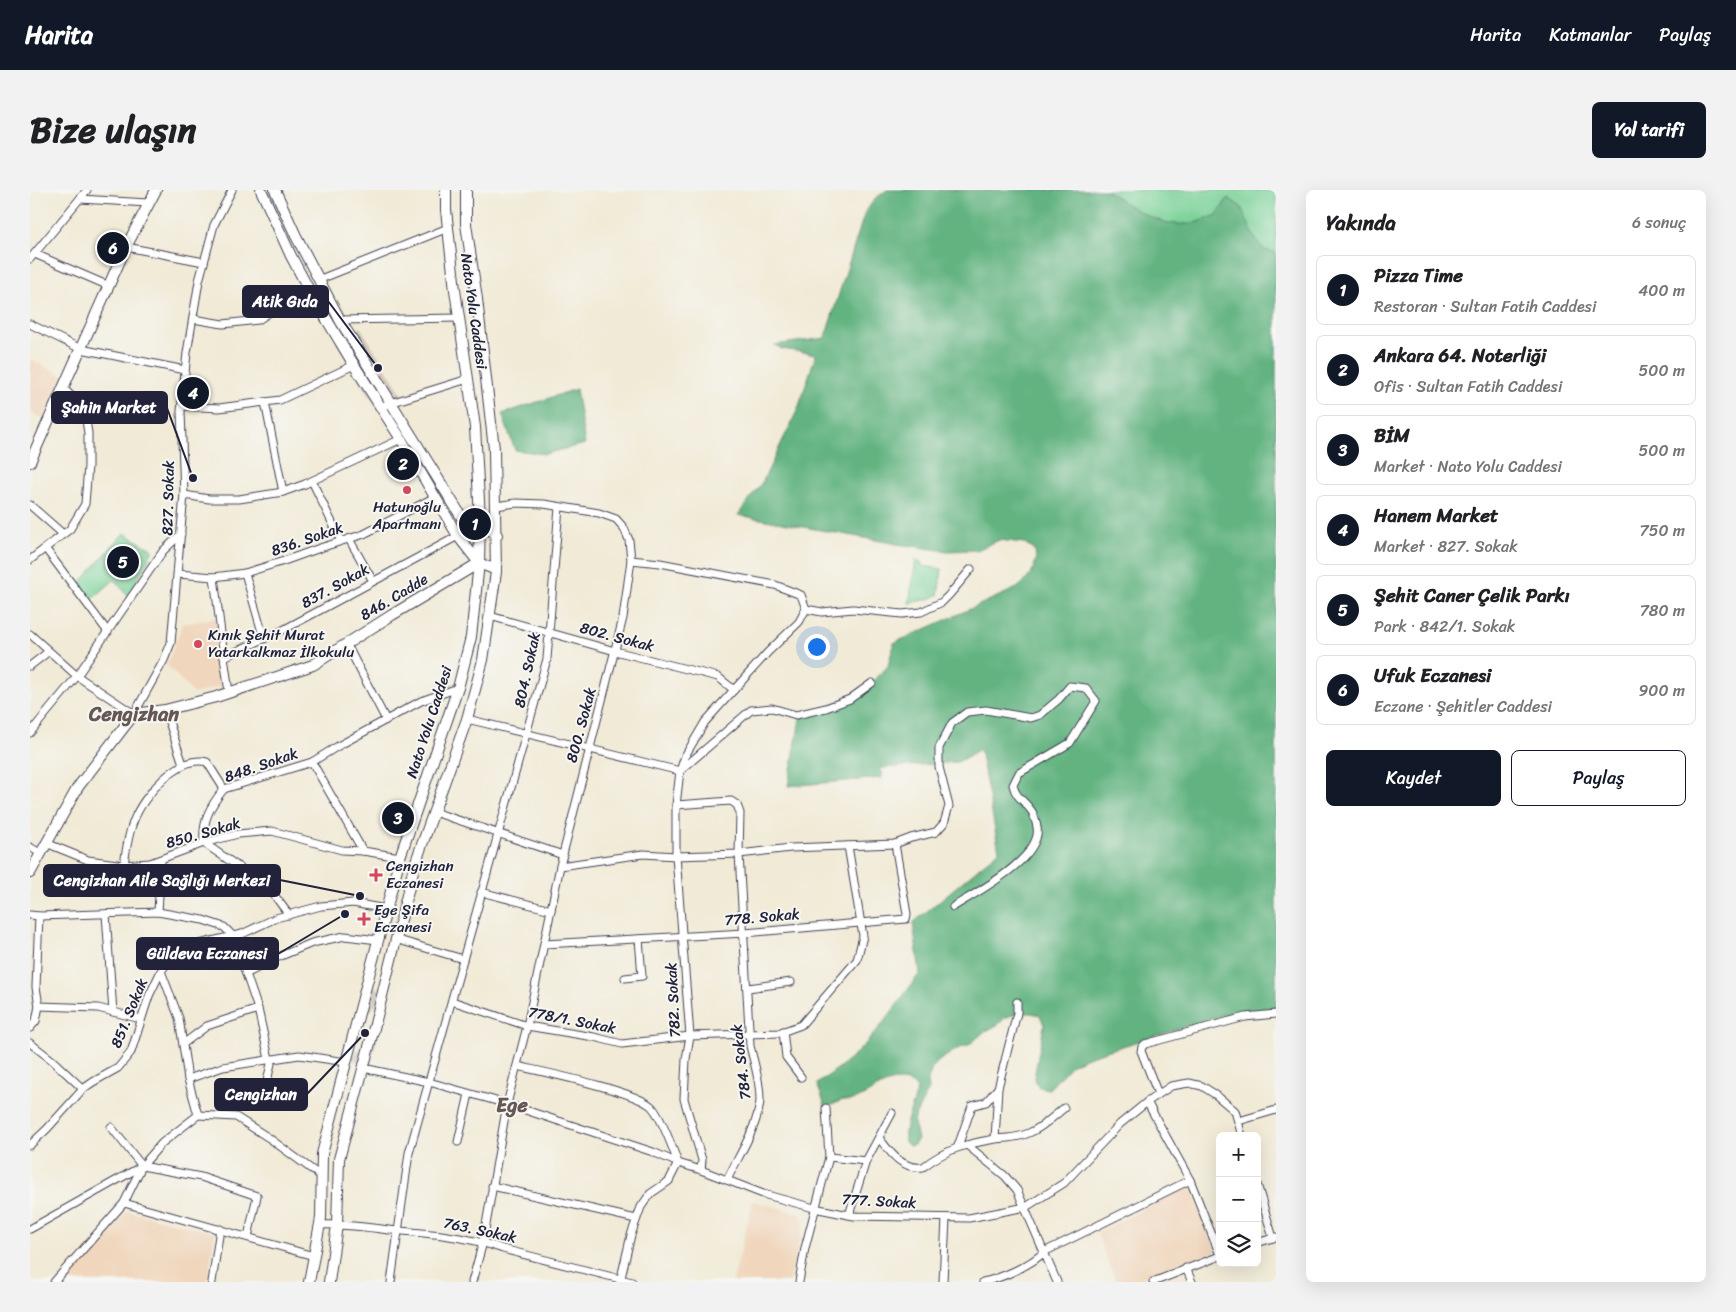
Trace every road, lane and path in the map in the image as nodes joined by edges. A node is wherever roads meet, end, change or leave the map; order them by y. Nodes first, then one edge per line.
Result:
1 (87, 190) edge
2 (156, 190) edge
3 (232, 190) edge
4 (261, 190) edge
5 (275, 190) edge
6 (446, 190) edge
7 (466, 190) edge
8 (80, 199) junction
9 (148, 203) junction
10 (448, 228) junction
11 (126, 246) junction
12 (32, 256) edge
13 (204, 262) junction
14 (318, 280) junction
15 (109, 286) junction
16 (309, 290) junction
17 (459, 318) junction
18 (193, 319) junction
19 (340, 320) junction
20 (30, 324) edge
21 (81, 348) junction
22 (354, 365) junction
23 (185, 370) junction
24 (468, 379) junction
25 (63, 388) junction
26 (265, 402) junction
27 (392, 402) junction
28 (182, 406) junction
29 (380, 406) junction
30 (401, 439) junction
31 (31, 454) edge
32 (312, 481) junction
33 (283, 492) junction
34 (184, 495) junction
35 (435, 496) junction
36 (30, 505) edge
37 (496, 506) junction
38 (559, 507) junction
39 (479, 531) junction
40 (63, 534) junction
41 (181, 534) junction
42 (497, 535) junction
43 (458, 536) junction
44 (349, 539) junction
45 (341, 541) junction
46 (45, 548) junction
47 (30, 560) edge
48 (631, 560) junction
49 (479, 563) junction
50 (496, 566) junction
51 (971, 568) dead end
52 (245, 573) junction
53 (178, 574) junction
54 (214, 577) junction
55 (373, 581) junction
56 (806, 609) junction
57 (490, 616) junction
58 (108, 632) junction
59 (550, 633) junction
60 (30, 634) edge
61 (264, 639) junction
62 (346, 644) junction
63 (615, 651) junction
64 (48, 652) junction
65 (224, 657) junction
66 (30, 666) edge
67 (78, 676) junction
68 (872, 683) dead end
69 (458, 688) junction
70 (734, 690) junction
71 (230, 692) junction
72 (165, 710) junction
73 (134, 714) junction
74 (467, 719) junction
75 (386, 720) junction
76 (30, 733) edge
77 (527, 733) junction
78 (589, 748) junction
79 (312, 762) junction
80 (184, 764) junction
81 (680, 771) junction
82 (224, 789) junction
83 (676, 805) junction
84 (434, 812) junction
85 (498, 834) junction
86 (46, 843) junction
87 (204, 843) junction
88 (895, 844) junction
89 (848, 846) junction
90 (30, 847) edge
91 (363, 851) junction
92 (40, 853) junction
93 (739, 854) junction
94 (563, 855) junction
95 (676, 856) junction
96 (400, 857) junction
97 (161, 860) junction
98 (124, 865) junction
99 (560, 866) junction
100 (30, 872) edge
101 (481, 892) junction
102 (953, 907) dead end
103 (386, 909) junction
104 (551, 910) junction
105 (158, 912) junction
106 (106, 914) junction
107 (30, 915) edge
108 (289, 915) junction
109 (39, 916) junction
110 (860, 922) junction
111 (745, 933) junction
112 (233, 936) junction
113 (683, 937) junction
114 (395, 939) junction
115 (639, 939) junction
116 (378, 940) junction
117 (544, 944) junction
118 (463, 959) junction
119 (161, 971) junction
120 (246, 974) junction
121 (624, 978) dead end
122 (791, 982) dead end
123 (748, 988) junction
124 (452, 1001) junction
125 (1017, 1002) dead end
126 (39, 1006) junction
127 (258, 1009) junction
128 (113, 1012) junction
129 (1276, 1014) edge
130 (141, 1019) junction
131 (526, 1026) junction
132 (30, 1028) edge
133 (783, 1032) junction
134 (750, 1035) junction
135 (690, 1036) junction
136 (30, 1043) edge
137 (183, 1044) junction
138 (270, 1059) junction
139 (346, 1062) junction
140 (517, 1066) junction
141 (363, 1068) junction
142 (801, 1077) dead end
143 (188, 1079) junction
144 (429, 1082) junction
145 (998, 1088) junction
146 (83, 1090) junction
147 (469, 1094) junction
148 (1158, 1094) junction
149 (264, 1095) dead end
150 (1147, 1102) junction
151 (507, 1104) junction
152 (826, 1108) dead end
153 (1064, 1108) dead end
154 (1276, 1110) edge
155 (892, 1113) dead end
156 (198, 1115) junction
157 (1239, 1121) junction
158 (111, 1127) dead end
159 (1241, 1132) edge
160 (879, 1138) junction
161 (996, 1139) junction
162 (458, 1142) dead end
163 (967, 1144) junction
164 (30, 1145) edge
165 (958, 1146) junction
166 (829, 1157) junction
167 (866, 1161) junction
168 (678, 1163) junction
169 (142, 1166) junction
170 (701, 1170) junction
171 (322, 1177) junction
172 (727, 1180) junction
173 (1190, 1180) junction
174 (492, 1186) junction
175 (1261, 1197) edge
176 (124, 1203) junction
177 (1026, 1207) junction
178 (814, 1208) junction
179 (849, 1215) junction
180 (946, 1218) junction
181 (636, 1219) junction
182 (337, 1225) junction
183 (320, 1226) junction
184 (30, 1229) edge
185 (220, 1229) junction
186 (400, 1230) junction
187 (248, 1237) junction
188 (1274, 1238) edge
189 (482, 1242) junction
190 (1261, 1242) edge
191 (1216, 1246) edge
192 (1044, 1252) junction
193 (314, 1256) junction
194 (1216, 1257) edge
195 (1186, 1268) junction
196 (620, 1280) edge
197 (54, 1282) edge
198 (212, 1282) edge
199 (310, 1282) edge
200 (329, 1282) edge
201 (391, 1282) edge
202 (472, 1282) edge
203 (632, 1282) edge
204 (799, 1282) edge
205 (943, 1282) edge
206 (984, 1282) edge
207 (1057, 1282) edge
208 (1153, 1282) edge
209 (1192, 1282) edge

1 - 8 street
2 - 9 main road
3 - 13 street, 827. Sokak
4 - 16 main road
5 - 14 main road
6 - 10 main road, Nato Yolu Caddesi
7 - 37 main road, Nato Yolu Caddesi
8 - 9 street
8 - 12 street
9 - 11 main road
10 - 14 street
10 - 17 main road, Nato Yolu Caddesi
11 - 13 street
11 - 15 main road
12 - 15 street
13 - 18 street, 827. Sokak
14 - 19 main road
15 - 21 main road
16 - 18 street
16 - 22 main road
17 - 19 street
17 - 24 main road, Nato Yolu Caddesi
18 - 23 street, 827. Sokak
19 - 27 main road
20 - 21 street
21 - 23 street
21 - 25 main road
22 - 26 street
22 - 29 main road
23 - 28 street, 827. Sokak
24 - 27 street
24 - 39 main road, Nato Yolu Caddesi
25 - 31 main road
25 - 40 street
26 - 28 street
26 - 33 street
27 - 29 street
27 - 39 main road
28 - 34 street, 827. Sokak
29 - 30 main road
30 - 32 street
30 - 35 main road
32 - 33 street
32 - 45 street
33 - 34 street
34 - 41 street, 827. Sokak
35 - 43 main road
35 - 44 street, 836. Sokak
36 - 40 street
37 - 38 street, 800. Sokak
37 - 42 main road, Nato Yolu Caddesi
38 - 48 street, 800. Sokak
38 - 59 street, 804. Sokak
39 - 42 main road
39 - 49 main road, Nato Yolu Caddesi
40 - 46 street
41 - 53 street, 827. Sokak
41 - 58 street
42 - 50 main road, Nato Yolu Caddesi
43 - 49 main road
43 - 55 street, 837. Sokak
44 - 45 street, 836. Sokak
44 - 55 street
45 - 52 street, 836. Sokak
46 - 47 street
46 - 58 street
48 - 56 street
48 - 63 street, 800. Sokak
49 - 50 main road
49 - 62 main road, 846. Cadde
49 - 69 main road, Nato Yolu Caddesi
50 - 57 main road, Nato Yolu Caddesi
51 - 56 street
52 - 54 street, 836. Sokak
52 - 61 street
53 - 54 street, 836. Sokak
53 - 73 street, 827. Sokak
54 - 65 street
55 - 61 street, 837. Sokak
56 - 70 street, 782. Sokak
57 - 59 street, 802. Sokak
57 - 74 main road, Nato Yolu Caddesi
58 - 67 street
59 - 63 street, 802. Sokak
59 - 77 street, 804. Sokak
60 - 64 street
61 - 65 street, 837. Sokak
62 - 71 main road, 846. Cadde
62 - 75 street
63 - 70 street, 802. Sokak
63 - 78 street, 800. Sokak
64 - 66 street
64 - 67 street
65 - 71 street
67 - 73 street
67 - 76 street
68 - 81 street
69 - 75 street, 848. Sokak
69 - 96 main road, Nato Yolu Caddesi
70 - 81 street, 782. Sokak
71 - 72 main road, 846. Cadde
72 - 73 main road, 846. Cadde
72 - 80 street
73 - 86 main road
74 - 77 street
74 - 84 main road, Nato Yolu Caddesi
75 - 79 street, 848. Sokak
77 - 78 street
77 - 85 street, 804. Sokak
78 - 81 street
78 - 94 street, 800. Sokak
79 - 82 street, 848. Sokak
79 - 91 street
80 - 82 street
80 - 98 street
81 - 83 street, 782. Sokak
82 - 87 street, 848. Sokak
83 - 93 street, 784. Sokak
83 - 95 street, 782. Sokak
84 - 85 street
84 - 114 main road, Nato Yolu Caddesi
85 - 94 street
85 - 101 street, 804. Sokak
86 - 92 main road
86 - 98 street, 850. Sokak
87 - 91 street, 850. Sokak
87 - 97 street, 850. Sokak
87 - 108 street
88 - 89 street
88 - 102 street
88 - 110 street, 778. Sokak
89 - 93 street
89 - 110 street
90 - 92 street
91 - 96 street, 850. Sokak
92 - 100 main road
93 - 95 street
93 - 111 street, 784. Sokak
94 - 99 street, 800. Sokak
95 - 99 street
95 - 113 street, 782. Sokak
96 - 103 main road, Nato Yolu Caddesi
97 - 98 street, 850. Sokak
97 - 105 street
99 - 104 street, 800. Sokak
101 - 104 street
101 - 118 street, 804. Sokak
103 - 108 street, 851. Sokak
103 - 116 main road, Nato Yolu Caddesi
104 - 117 street, 800. Sokak
105 - 106 street
105 - 112 street
106 - 109 street
106 - 128 street
107 - 109 street
108 - 112 street, 851. Sokak
109 - 126 street
110 - 111 street, 778. Sokak
110 - 133 street
111 - 113 street, 778. Sokak
111 - 123 street, 784. Sokak
112 - 119 street, 851. Sokak
112 - 120 street
113 - 115 street, 778. Sokak
113 - 135 street, 782. Sokak
114 - 118 street
114 - 141 main road, Nato Yolu Caddesi
115 - 117 street, 778. Sokak
115 - 121 street
116 - 120 street
116 - 139 main road, Nato Yolu Caddesi
117 - 131 street, 800. Sokak
118 - 124 street, 804. Sokak
119 - 130 street, 851. Sokak
119 - 137 street
120 - 127 street
122 - 123 street
123 - 134 street, 784. Sokak
124 - 131 street, 778/1. Sokak
124 - 144 street, 804. Sokak
125 - 145 street
126 - 128 street
126 - 132 street
127 - 137 street
127 - 138 street
128 - 130 street
129 - 148 street
130 - 146 street, 851. Sokak
131 - 135 street, 778/1. Sokak
131 - 140 street, 800. Sokak
133 - 134 street, 778/1. Sokak
133 - 142 street
134 - 135 street, 778/1. Sokak
134 - 172 street, 784. Sokak
135 - 170 street, 782. Sokak
136 - 146 street
137 - 143 street
138 - 139 street
138 - 143 street
138 - 149 street
139 - 171 main road, Nato Yolu Caddesi
140 - 151 street, 800. Sokak
140 - 168 street
141 - 144 street, 777. Sokak
141 - 182 main road, Nato Yolu Caddesi
143 - 156 street
144 - 147 street, 777. Sokak
144 - 186 street, 804. Sokak
145 - 161 street
145 - 165 street
146 - 164 street, 851. Sokak
147 - 151 street, 777. Sokak
147 - 162 street
148 - 150 street, 777. Sokak
148 - 157 street, 777. Sokak
150 - 173 street
150 - 177 street, 777. Sokak
151 - 168 street, 777. Sokak
151 - 174 street, 800. Sokak
152 - 166 street
153 - 161 street
154 - 157 street
155 - 160 street
156 - 169 street
156 - 171 street
157 - 159 street
158 - 169 street
160 - 165 street
160 - 167 street
161 - 163 street
163 - 165 street
163 - 177 street
166 - 167 street
166 - 178 street
167 - 179 street
168 - 170 street, 777. Sokak
168 - 181 street
169 - 176 street
169 - 184 street
169 - 187 street
170 - 172 street, 777. Sokak
171 - 183 main road, Nato Yolu Caddesi
172 - 178 street, 777. Sokak
173 - 191 street
173 - 192 street
174 - 181 street
174 - 189 street, 800. Sokak
175 - 188 street
176 - 185 street
176 - 197 street
177 - 180 street, 777. Sokak
177 - 192 street
178 - 179 street, 777. Sokak
178 - 204 street
179 - 180 street, 777. Sokak
180 - 205 street
181 - 196 street
182 - 183 street, 763. Sokak
182 - 186 street, 763. Sokak
182 - 200 main road, Nato Yolu Caddesi
183 - 193 main road, Nato Yolu Caddesi
185 - 187 street
185 - 198 street
186 - 189 street, 763. Sokak
186 - 201 street, 804. Sokak
187 - 193 street
188 - 190 street
189 - 196 street, 763. Sokak
189 - 202 street, 800. Sokak
192 - 206 street
192 - 207 street
193 - 199 main road, Nato Yolu Caddesi
194 - 195 street
195 - 208 street
195 - 209 street
196 - 203 street, 763. Sokak

